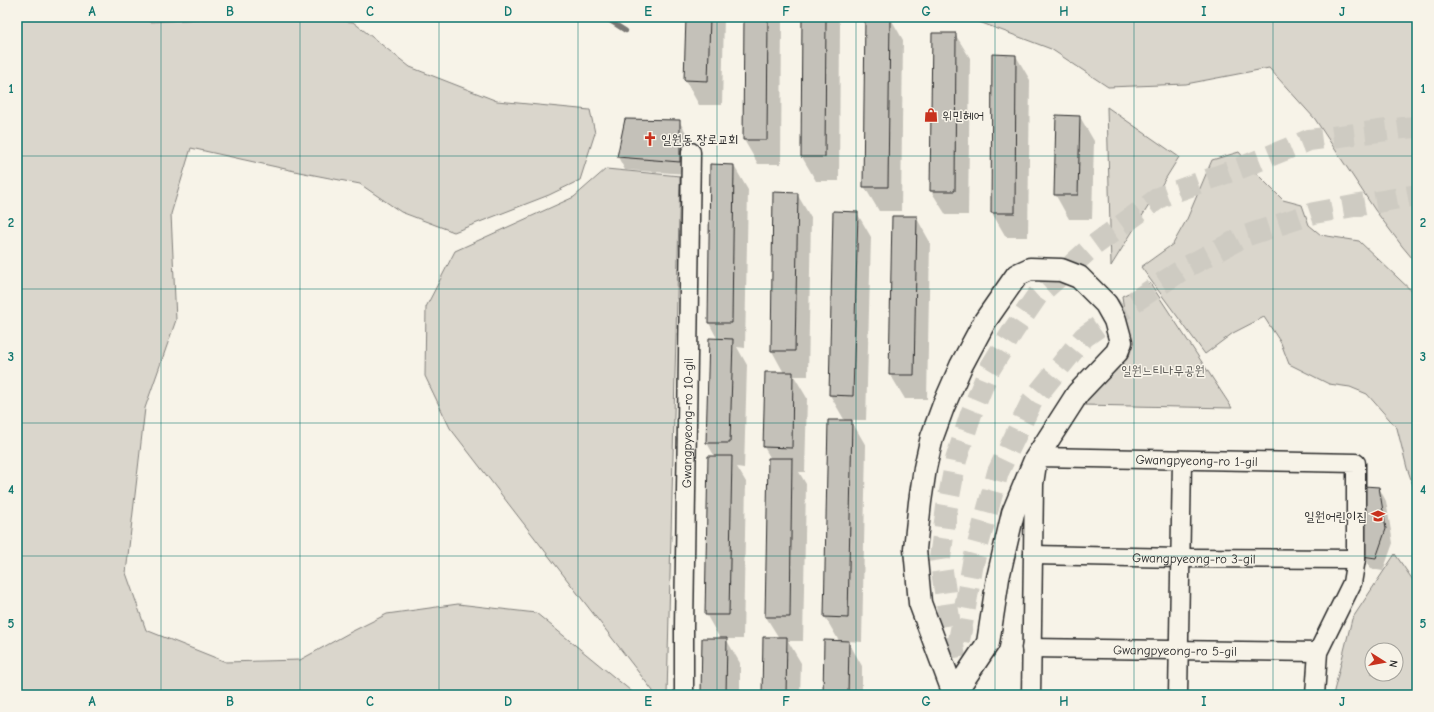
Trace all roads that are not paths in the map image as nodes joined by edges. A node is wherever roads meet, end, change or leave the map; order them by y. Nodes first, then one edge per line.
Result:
1 (691, 152) dead end
2 (1182, 461) junction
3 (1033, 555) junction
4 (1180, 558) junction
5 (1356, 559) junction
6 (1031, 648) junction
7 (1179, 650) junction
8 (1318, 652) junction
9 (955, 658) tunnel mouth
10 (684, 695) edge
11 (954, 695) edge
12 (1031, 695) edge
13 (1178, 695) edge
14 (1315, 695) edge

1 - 10 street, Gwangpyeong-ro 10-gil
2 - 3 street, Gwangpyeong-ro 1-gil
2 - 4 street
2 - 5 street, Gwangpyeong-ro 1-gil
3 - 4 street, Gwangpyeong-ro 3-gil
3 - 6 street
4 - 5 street, Gwangpyeong-ro 3-gil
4 - 7 street
5 - 8 street
6 - 7 street, Gwangpyeong-ro 5-gil
6 - 12 street
7 - 8 street, Gwangpyeong-ro 5-gil
7 - 13 street
8 - 14 street
9 - 11 main road
11 - 11 main road

